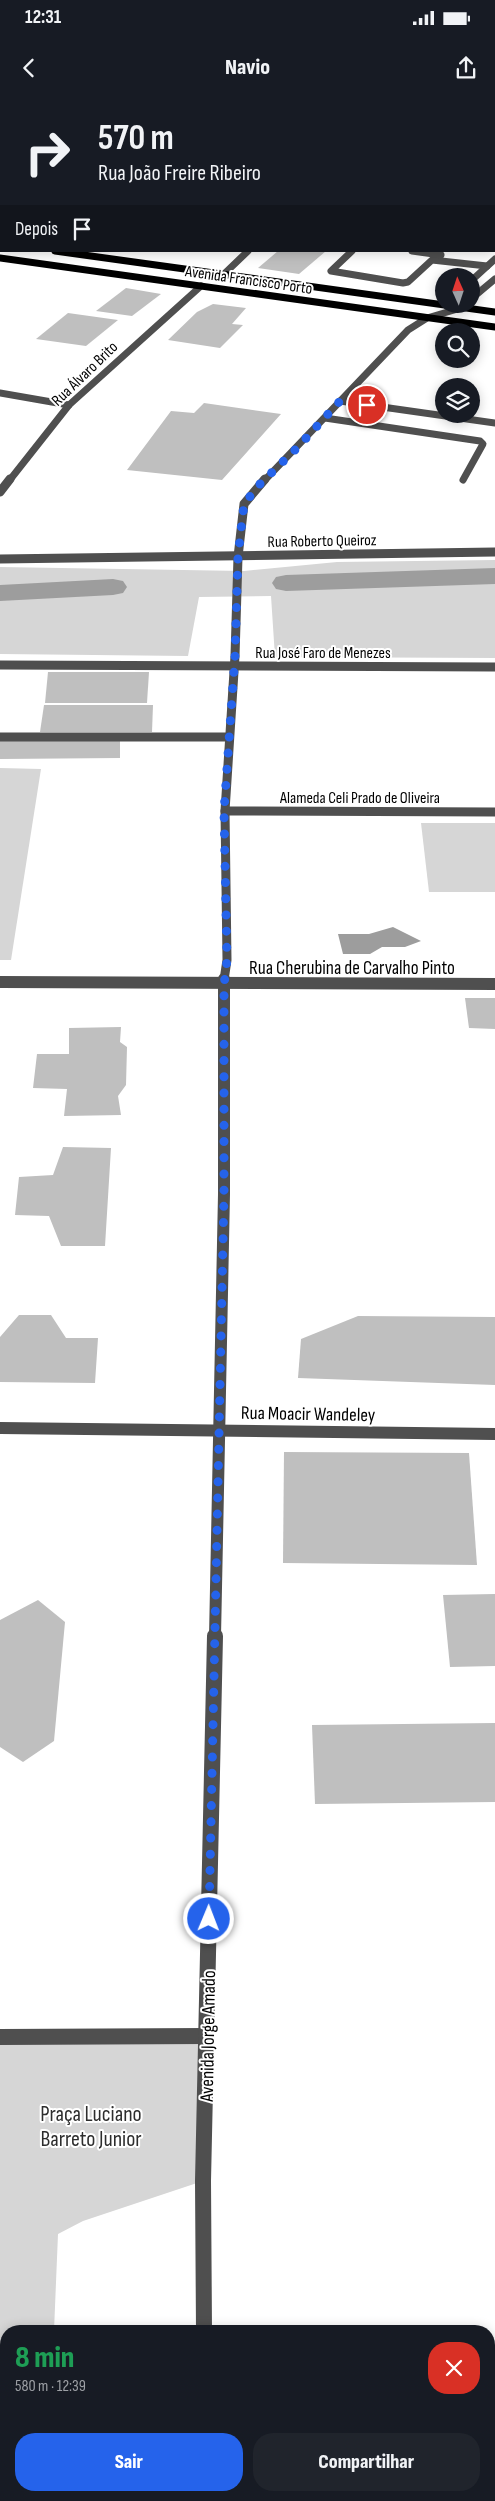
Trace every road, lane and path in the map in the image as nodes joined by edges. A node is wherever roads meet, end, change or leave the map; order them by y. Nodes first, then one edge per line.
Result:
1 (62, 252) edge
2 (247, 252) edge
3 (351, 252) edge
4 (419, 252) edge
5 (0, 258) edge
6 (492, 262) edge
7 (480, 272) edge
8 (223, 275) junction
9 (495, 279) edge
10 (200, 286) junction
11 (480, 292) edge
12 (435, 303) edge
13 (480, 309) edge
14 (435, 311) edge
15 (495, 312) edge
16 (442, 313) edge
17 (427, 318) junction
18 (495, 327) edge
19 (0, 393) edge
20 (340, 401) junction
21 (69, 405) junction
22 (325, 418) junction
23 (495, 423) edge
24 (463, 480) dead end
25 (0, 492) edge
26 (495, 552) edge
27 (238, 556) junction
28 (0, 559) edge
29 (0, 666) edge
30 (234, 667) junction
31 (495, 667) edge
32 (229, 736) junction
33 (0, 737) edge
34 (224, 811) junction
35 (495, 812) edge
36 (0, 982) edge
37 (495, 984) edge
38 (224, 985) junction
39 (0, 1428) edge
40 (219, 1430) junction
41 (495, 1434) edge
42 (207, 2036) junction
43 (0, 2037) edge
44 (204, 2325) edge

1 - 8 main road, Avenida Francisco Porto
2 - 8 street
3 - 6 street
4 - 6 street
5 - 10 main road, Avenida Francisco Porto
6 - 7 street
8 - 12 main road, Avenida Francisco Porto
9 - 11 street
10 - 17 main road, Avenida Francisco Porto
10 - 21 street, Rua Álvaro Brito
13 - 15 main road, Avenida Francisco Porto
14 - 17 street
16 - 17 street
17 - 18 main road, Avenida Francisco Porto
17 - 20 street, Avenida Jorge Amado
19 - 21 street
20 - 22 street, Avenida Jorge Amado
20 - 23 street
21 - 25 street, Rua Álvaro Brito
22 - 24 street
22 - 27 street, Avenida Jorge Amado
26 - 27 street, Rua Roberto Queiroz
27 - 28 street, Rua Roberto Queiroz
27 - 30 street, Avenida Jorge Amado
29 - 30 street, Rua José Faro de Menezes
30 - 31 street, Rua José Faro de Menezes
30 - 32 street, Avenida Jorge Amado
32 - 33 street
32 - 34 street, Avenida Jorge Amado
34 - 35 street, Alameda Celi Prado de Oliveira
34 - 38 street, Avenida Jorge Amado
36 - 38 street, Rua Cherubina de Carvalho Pinto
37 - 38 street, Rua Cherubina de Carvalho Pinto
38 - 40 street, Avenida Jorge Amado
39 - 40 street, Rua Moacir Wandeley
40 - 41 street, Rua Moacir Wandeley
40 - 42 street, Avenida Jorge Amado
42 - 43 street
42 - 44 street, Avenida Jorge Amado

